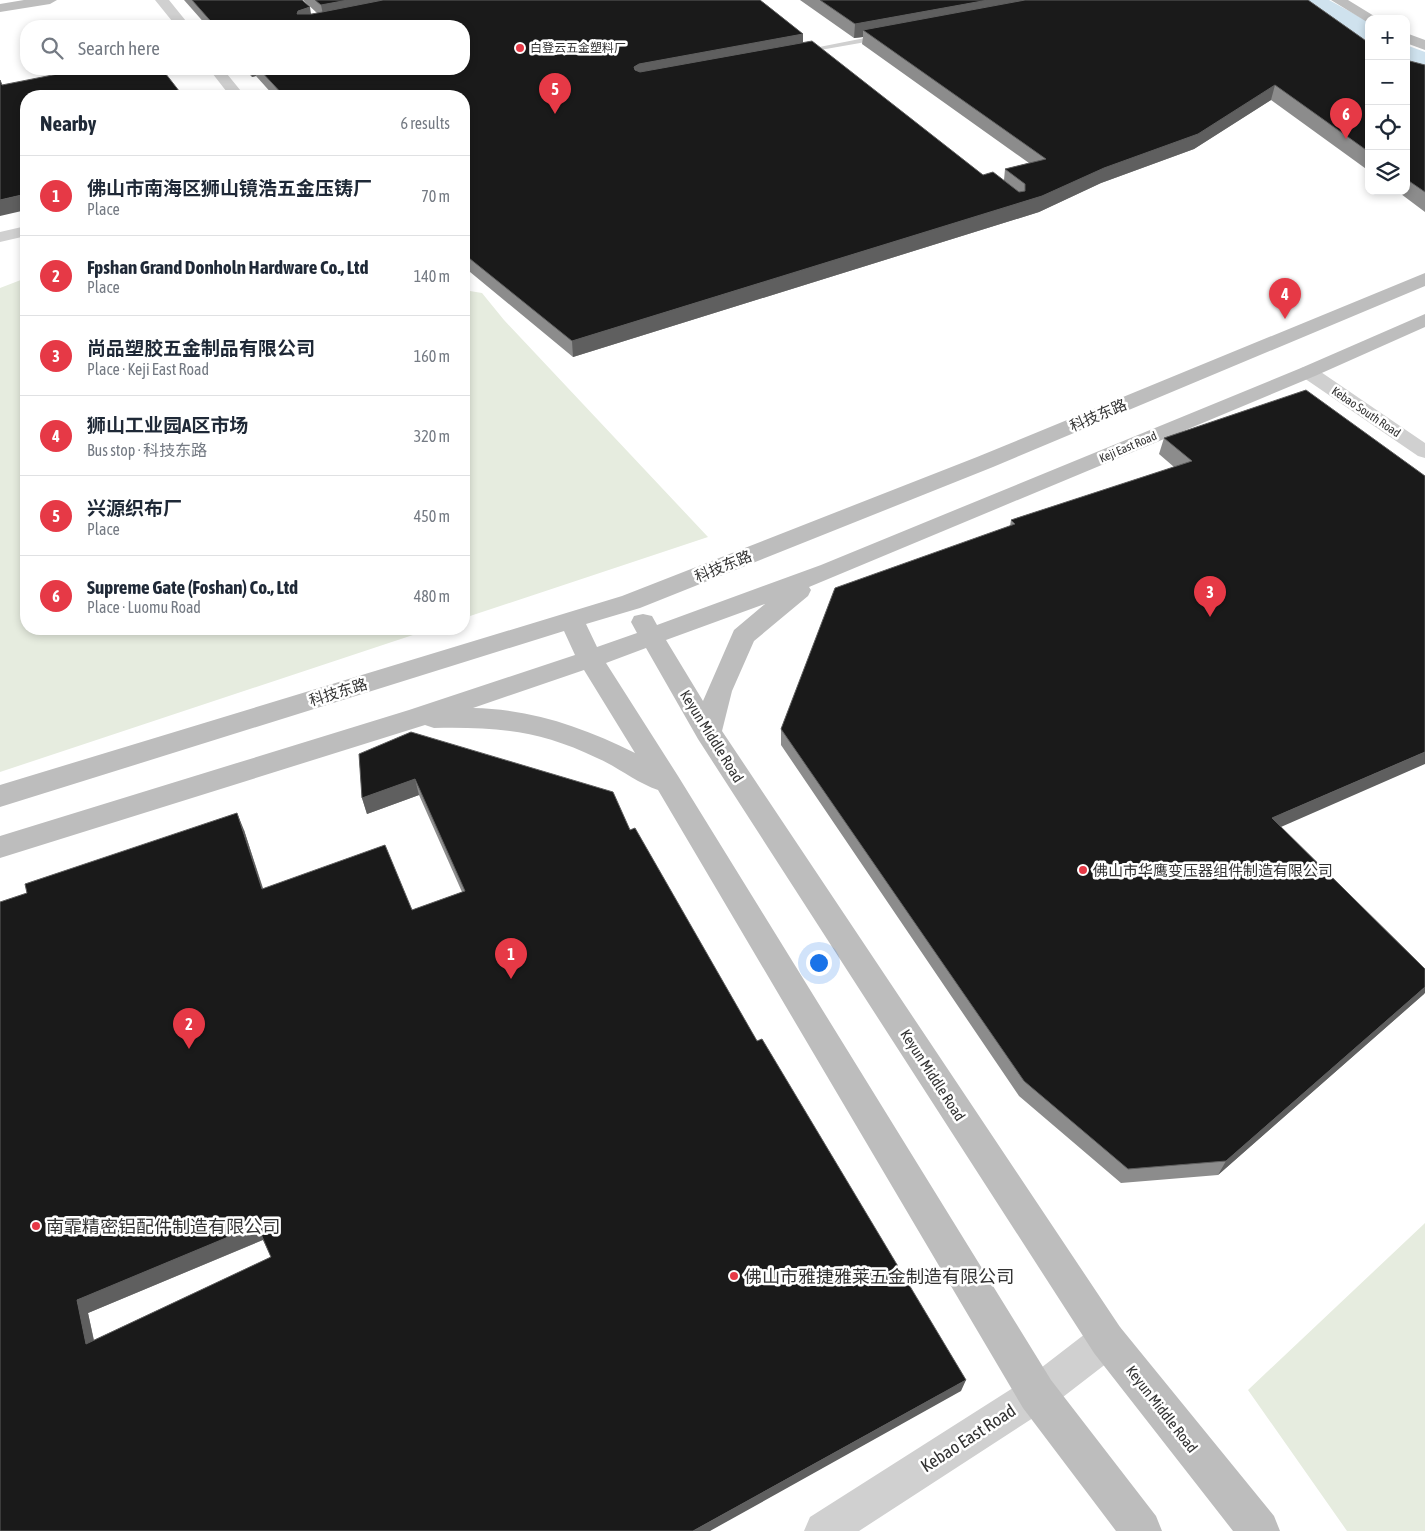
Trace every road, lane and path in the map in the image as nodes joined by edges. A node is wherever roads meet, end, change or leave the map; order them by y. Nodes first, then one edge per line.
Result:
1 (162, 0) edge
2 (1338, 0) edge
3 (40, 1) edge
4 (0, 8) edge
5 (1365, 15) edge
6 (178, 20) edge
7 (888, 36) edge
8 (1410, 39) edge
9 (1425, 46) edge
10 (821, 48) junction
11 (792, 53) edge
12 (828, 54) edge
13 (221, 75) edge
14 (233, 90) edge
15 (20, 232) edge
16 (0, 237) edge
17 (1425, 278) edge
18 (1425, 320) edge
19 (1308, 372) junction
20 (1425, 452) edge
21 (830, 570) junction
22 (631, 602) junction
23 (572, 621) junction
24 (652, 636) junction
25 (590, 658) junction
26 (418, 717) junction
27 (708, 732) junction
28 (668, 783) junction
29 (0, 796) edge
30 (0, 847) edge
31 (1108, 1340) junction
32 (1037, 1394) junction
33 (824, 1531) edge
34 (1140, 1531) edge
35 (1258, 1531) edge

1 - 6 street
2 - 5 main road
3 - 4 main road
7 - 10 lane
8 - 9 main road
10 - 11 lane
10 - 12 lane
13 - 14 street
15 - 16 street
17 - 22 main road, 科技东路
18 - 19 main road, Keji East Road
19 - 20 street, Kebao South Road
19 - 21 main road, Keji East Road
21 - 24 main road
21 - 27 main road
22 - 23 main road, 科技东路
22 - 24 main road, Keyun Middle Road
23 - 25 main road
23 - 29 main road, 科技东路
24 - 25 main road
24 - 27 main road, Keyun Middle Road
25 - 26 main road
25 - 28 main road
26 - 28 main road
26 - 30 main road
27 - 31 main road, Keyun Middle Road
28 - 32 main road
31 - 32 street, Kebao East Road
31 - 35 main road, Keyun Middle Road
32 - 33 street, Kebao East Road
32 - 34 main road

